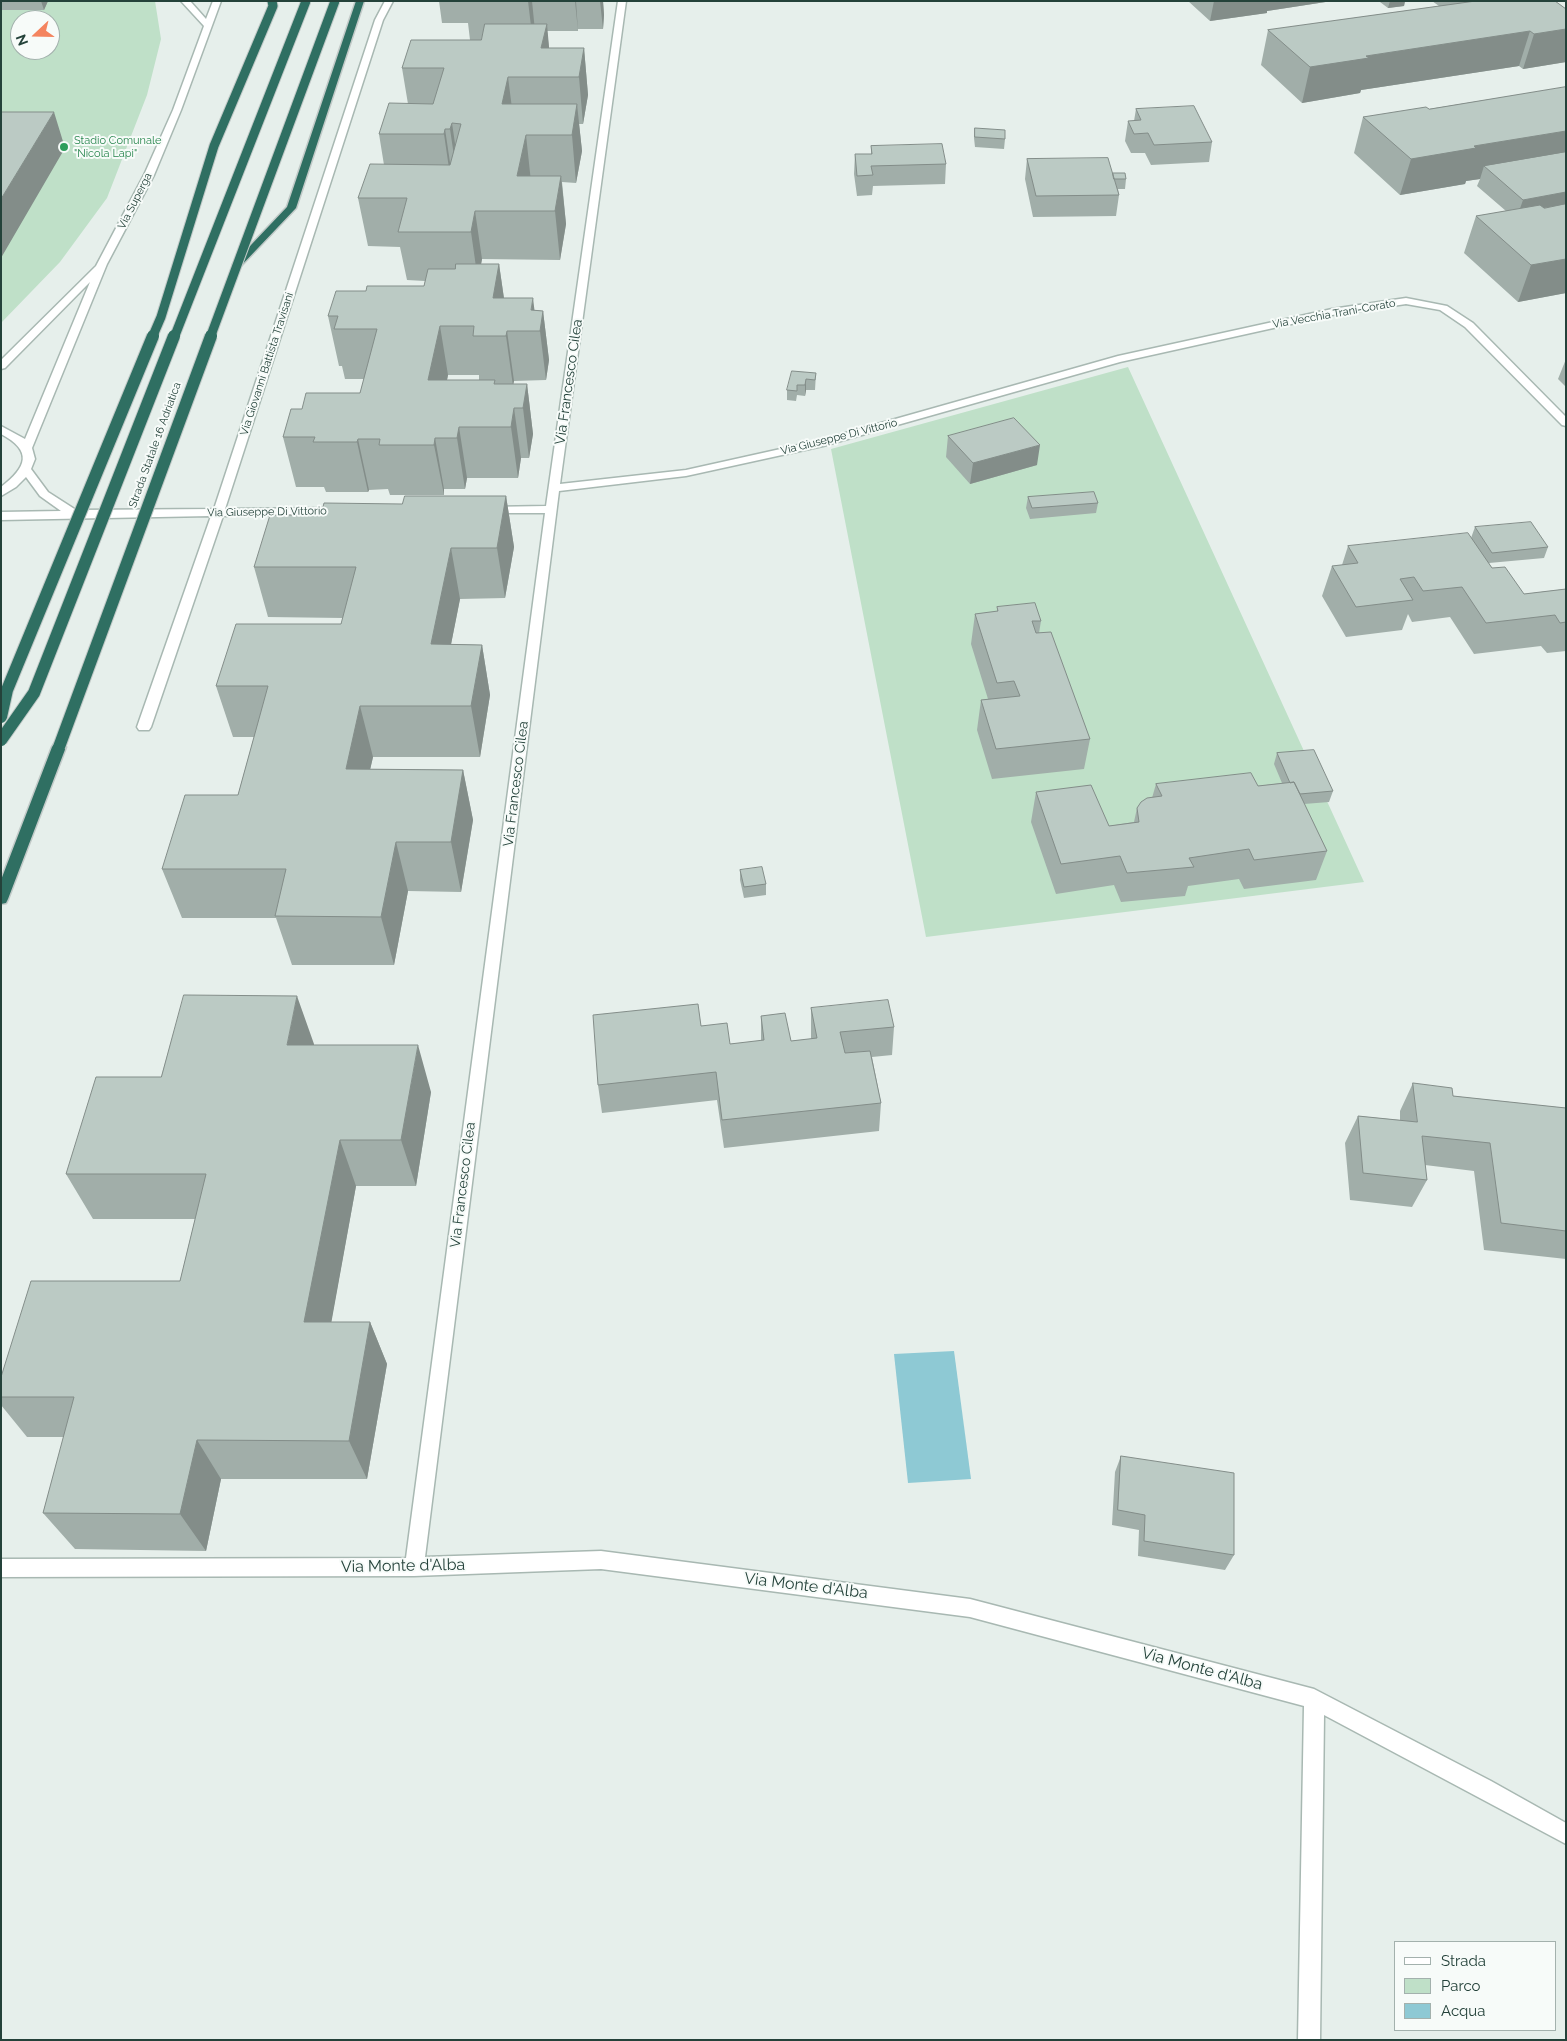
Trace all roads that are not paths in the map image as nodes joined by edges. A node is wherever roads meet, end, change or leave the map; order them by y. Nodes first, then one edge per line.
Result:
1 (185, 1) edge
2 (217, 1) edge
3 (272, 1) edge
4 (306, 1) edge
5 (335, 1) edge
6 (360, 1) edge
7 (389, 1) edge
8 (622, 1) edge
9 (207, 26) junction
10 (102, 264) junction
11 (236, 266) junction
12 (1118, 359) joint
13 (1, 366) edge
14 (1566, 423) edge
15 (1, 429) edge
16 (27, 447) junction
17 (26, 469) junction
18 (555, 488) junction
19 (1, 493) edge
20 (551, 509) junction
21 (473, 510) edge
22 (355, 511) edge
23 (218, 513) junction
24 (73, 514) junction
25 (1, 516) edge
26 (1, 717) edge
27 (144, 727) dead end
28 (1, 740) edge
29 (1, 899) edge
30 (414, 1567) junction
31 (1, 1568) edge
32 (1314, 1699) junction
33 (1566, 1834) edge
34 (1309, 2040) edge

1 - 9 street
2 - 9 street, Via Superga
3 - 26 highway, bridge
4 - 28 highway, Strada Statale 16 Adriatica, bridge
5 - 11 highway, Strada Statale 16 Adriatica, bridge
6 - 11 highway
7 - 23 street, Via Giovanni Battista Travisani
8 - 18 street, Via Francesco Cilea
9 - 10 street, Via Superga
10 - 13 street, Via Superga
10 - 16 street, Via Superga
11 - 29 highway, Strada Statale 16 Adriatica, bridge
12 - 14 street, Via Vecchia Trani-Corato
12 - 18 street, Via Giuseppe Di Vittorio
15 - 16 street
16 - 17 street, Via Superga
17 - 19 street
17 - 24 street
18 - 20 street, Via Francesco Cilea
20 - 21 street
20 - 30 street, Via Francesco Cilea
22 - 23 street, Via Giuseppe Di Vittorio
23 - 24 street, Via Giuseppe Di Vittorio
23 - 27 street, Via Giovanni Battista Travisani
24 - 25 street, Via Giuseppe Di Vittorio
30 - 31 street, Via Monte d'Alba
30 - 32 street, Via Monte d'Alba
32 - 33 street, Via Monte d'Alba
32 - 34 street

